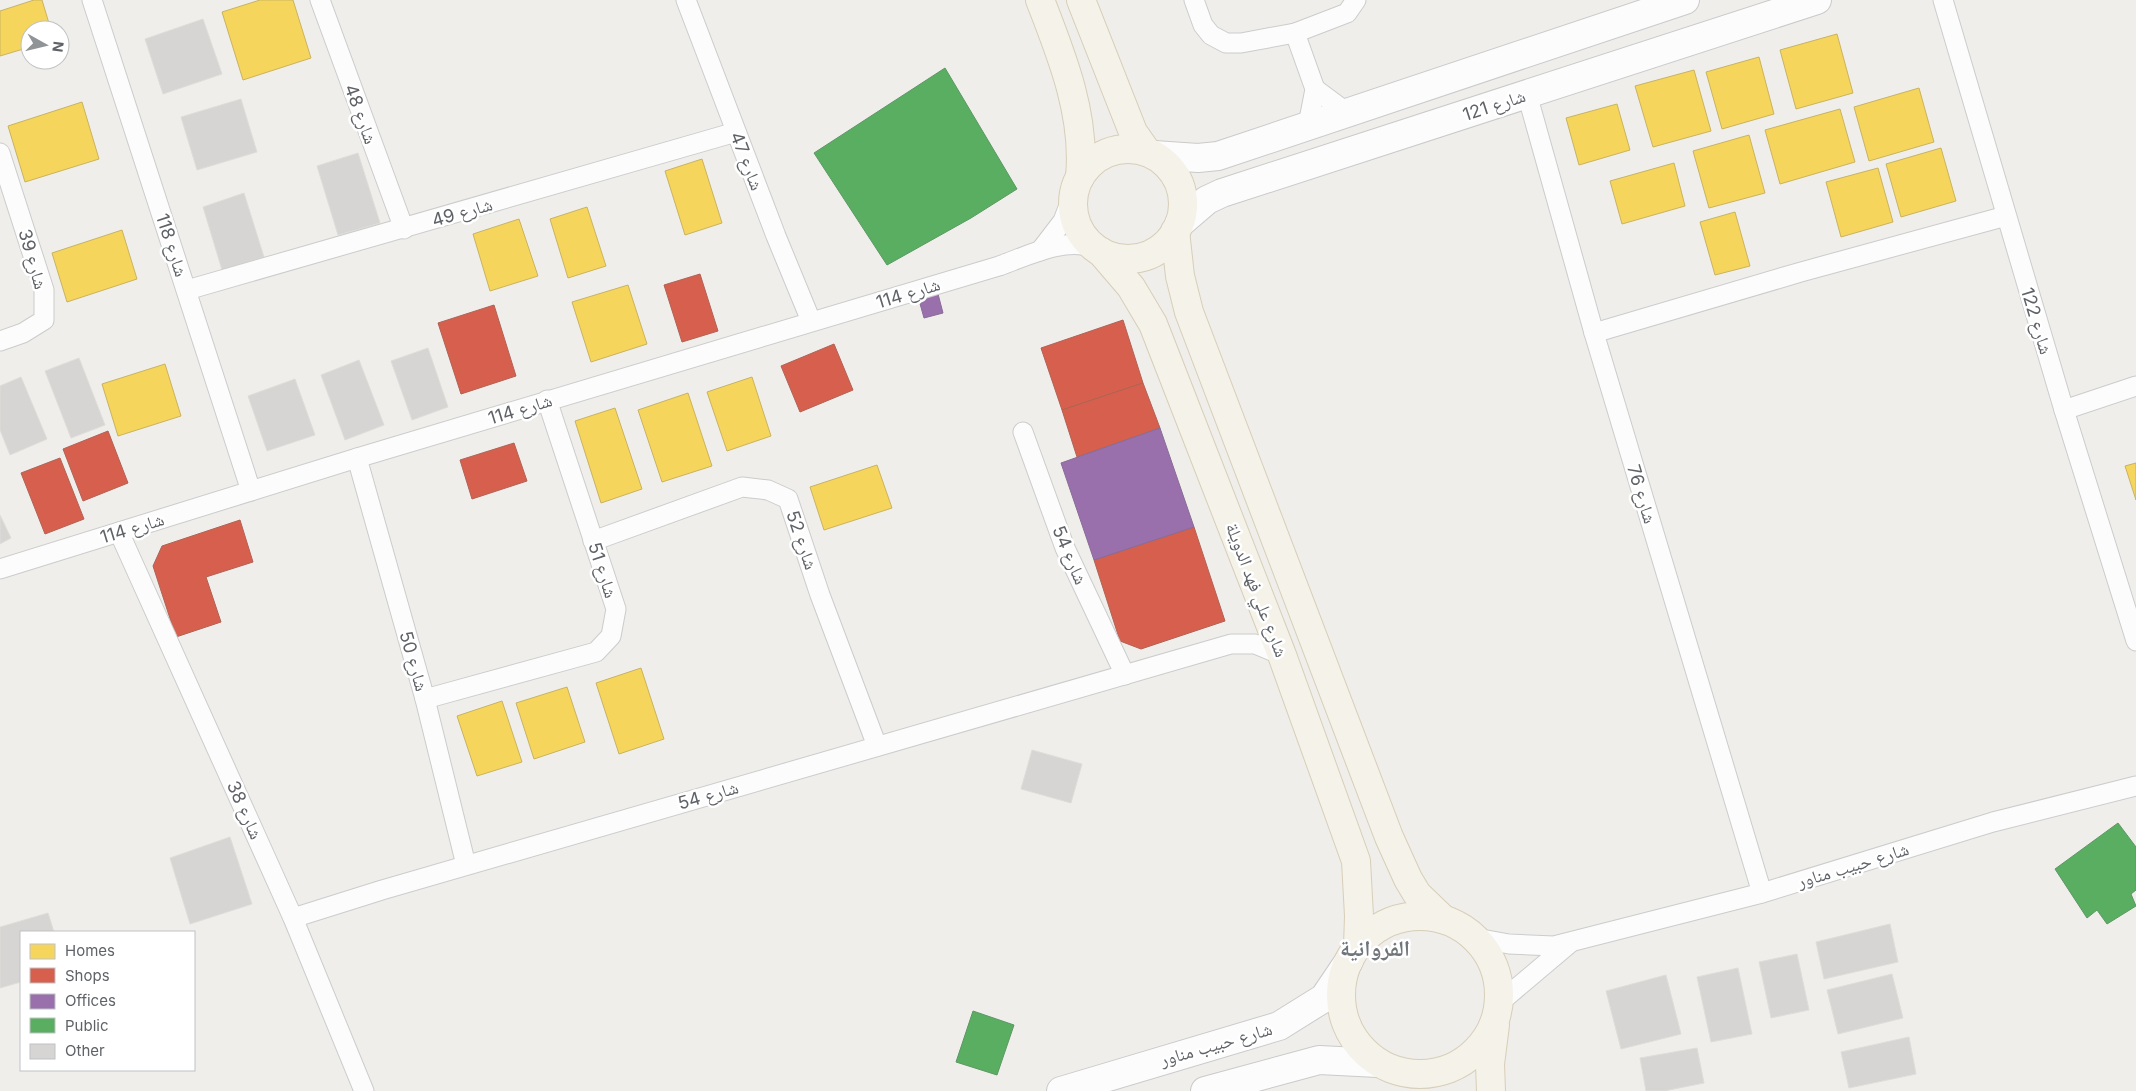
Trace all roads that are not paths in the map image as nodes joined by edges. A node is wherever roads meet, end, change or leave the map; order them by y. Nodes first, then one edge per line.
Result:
1 (92, 0) edge
2 (320, 0) edge
3 (686, 0) edge
4 (1040, 0) edge
5 (1081, 0) edge
6 (1194, 0) edge
7 (1356, 0) edge
8 (1817, 0) edge
9 (1943, 0) edge
10 (1677, 1) edge
11 (1295, 33) junction
12 (1315, 89) junction
13 (1528, 94) junction
14 (1346, 112) junction
15 (1308, 125) junction
16 (736, 132) junction
17 (0, 153) edge
18 (1150, 154) junction
19 (1078, 182) junction
20 (2006, 216) junction
21 (1177, 227) junction
22 (404, 229) junction
23 (1098, 250) junction
24 (1040, 251) junction
25 (187, 290) junction
26 (811, 321) junction
27 (1594, 334) junction
28 (0, 341) edge
29 (2136, 386) edge
30 (547, 400) junction
31 (2064, 410) junction
32 (1023, 432) dead end
33 (357, 458) junction
34 (251, 491) junction
35 (119, 532) junction
36 (593, 540) junction
37 (0, 569) edge
38 (2136, 641) edge
39 (1282, 654) junction
40 (1125, 674) junction
41 (425, 699) junction
42 (877, 746) junction
43 (2136, 786) edge
44 (466, 865) junction
45 (1762, 893) junction
46 (293, 918) junction
47 (1444, 919) junction
48 (1476, 938) junction
49 (1570, 943) junction
50 (1353, 954) junction
51 (1498, 1010) junction
52 (1200, 1048) junction
53 (1378, 1063) junction
54 (1406, 1073) junction
55 (1225, 1088) edge
56 (364, 1091) edge
57 (1061, 1091) edge
58 (1432, 1091) edge
59 (1491, 1091) edge

1 - 25 street, شارع 118
2 - 22 street, شارع 48
3 - 16 street, شارع 47
4 - 19 main road
5 - 18 main road
6 - 11 street
7 - 11 street
8 - 13 street, شارع 121
9 - 20 street, شارع 122
10 - 14 street
11 - 12 street
12 - 14 street
12 - 15 street
13 - 21 street, شارع 121
13 - 27 street, شارع 76
14 - 15 street
15 - 18 street
16 - 22 street, شارع 49
16 - 26 street, شارع 47
17 - 28 street, شارع 39
18 - 19 main road
18 - 21 main road
19 - 23 main road
19 - 24 street
20 - 27 street
20 - 31 street, شارع 122
21 - 23 main road
21 - 47 main road, شارع علي فهد الدويلة
22 - 25 street, شارع 49
23 - 24 street, شارع 114
23 - 39 main road, شارع علي فهد الدويلة
24 - 26 street, شارع 114
25 - 34 street, شارع 118
26 - 30 street, شارع 114
27 - 45 street, شارع 76
29 - 31 street
30 - 33 street, شارع 114
30 - 36 street, شارع 51
31 - 38 street, شارع 122
32 - 40 street, شارع 54
33 - 34 street, شارع 114
33 - 41 street, شارع 50
34 - 35 street, شارع 114
35 - 37 street, شارع 114
35 - 46 street, شارع 38
36 - 41 street, شارع 51
36 - 42 street, شارع 52
39 - 40 street, شارع 54
39 - 50 main road, شارع علي فهد الدويلة
40 - 42 street, شارع 54
41 - 44 street, شارع 50
42 - 44 street, شارع 54
43 - 45 street, شارع حبيب مناور
44 - 46 street, شارع 54
45 - 49 street, شارع حبيب مناور
46 - 56 street, شارع 38
47 - 48 main road
47 - 50 main road
48 - 49 street, شارع حبيب مناور
48 - 51 main road
49 - 51 street, شارع حبيب مناور
50 - 52 street, شارع حبيب مناور
50 - 53 main road
51 - 54 main road
51 - 59 main road
52 - 55 street
52 - 57 street, شارع حبيب مناور
53 - 54 main road
53 - 55 street
54 - 58 main road

